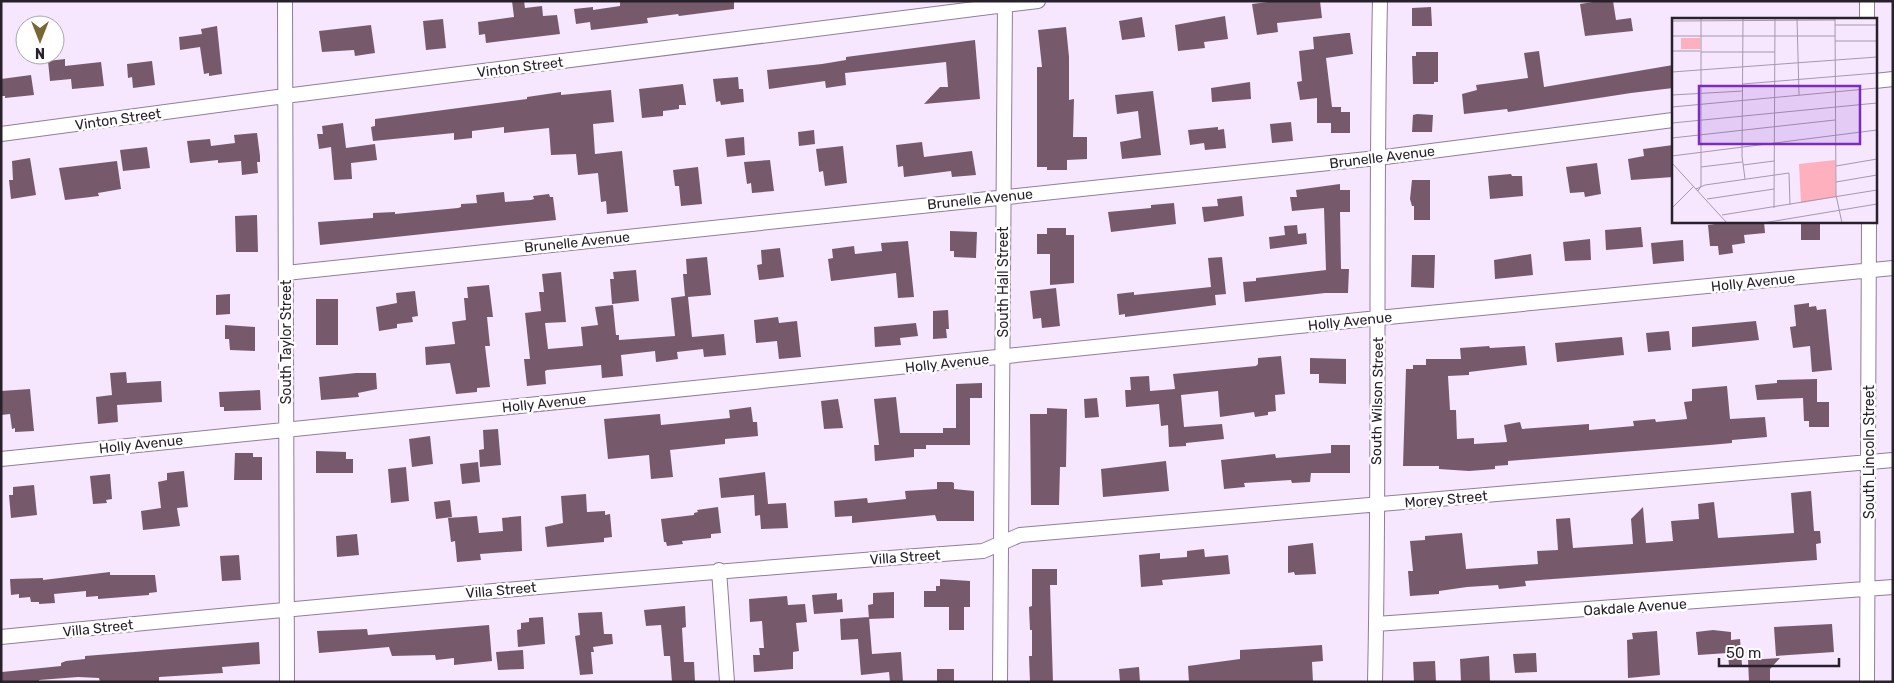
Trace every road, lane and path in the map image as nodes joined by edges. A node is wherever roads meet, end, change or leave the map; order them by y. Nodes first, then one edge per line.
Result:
1 (285, 1) edge
2 (1038, 1) edge
3 (1380, 1) edge
4 (1867, 1) edge
5 (1005, 3) edge
6 (1867, 18) edge
7 (1893, 79) edge
8 (1876, 80) edge
9 (285, 96) junction
10 (1672, 120) edge
11 (1, 134) edge
12 (1377, 158) junction
13 (1004, 196) junction
14 (1870, 222) edge
15 (1893, 268) edge
16 (1870, 270) junction
17 (286, 273) junction
18 (1378, 318) junction
19 (1003, 358) junction
20 (287, 429) junction
21 (1, 459) edge
22 (1893, 460) edge
23 (1869, 461) junction
24 (1376, 506) junction
25 (1001, 545) junction
26 (720, 570) junction
27 (1893, 588) edge
28 (1868, 589) junction
29 (287, 609) junction
30 (1376, 624) junction
31 (1, 638) edge
32 (288, 682) edge
33 (726, 682) edge
34 (1000, 682) edge
35 (1375, 682) edge
36 (1867, 682) edge

1 - 9 street, South Taylor Street
2 - 5 street, Vinton Street
3 - 12 street, South Wilson Street
4 - 6 street
5 - 9 street, Vinton Street
5 - 13 street, South Hall Street
7 - 8 street
9 - 11 street, Vinton Street
9 - 17 street, South Taylor Street
10 - 12 street, Brunelle Avenue
12 - 13 street, Brunelle Avenue
12 - 18 street, South Wilson Street
13 - 17 street, Brunelle Avenue
13 - 19 street, South Hall Street
14 - 16 street, South Lincoln Street
15 - 16 street, Holly Avenue
16 - 18 street, Holly Avenue
16 - 23 street, South Lincoln Street
17 - 20 street, South Taylor Street
18 - 19 street, Holly Avenue
18 - 24 street, South Wilson Street
19 - 20 street, Holly Avenue
19 - 25 street, South Hall Street
20 - 21 street, Holly Avenue
20 - 29 street, South Taylor Street
22 - 23 street, Morey Street
23 - 24 street, Morey Street
23 - 28 street, South Lincoln Street
24 - 25 street, Morey Street
24 - 30 street, South Wilson Street
25 - 26 street, Villa Street
25 - 34 street, South Hall Street
26 - 29 street, Villa Street
26 - 33 street
27 - 28 street, Oakdale Avenue
28 - 30 street, Oakdale Avenue
28 - 36 street, South Lincoln Street
29 - 31 street, Villa Street
29 - 32 street, South Taylor Street
30 - 35 street, South Wilson Street

